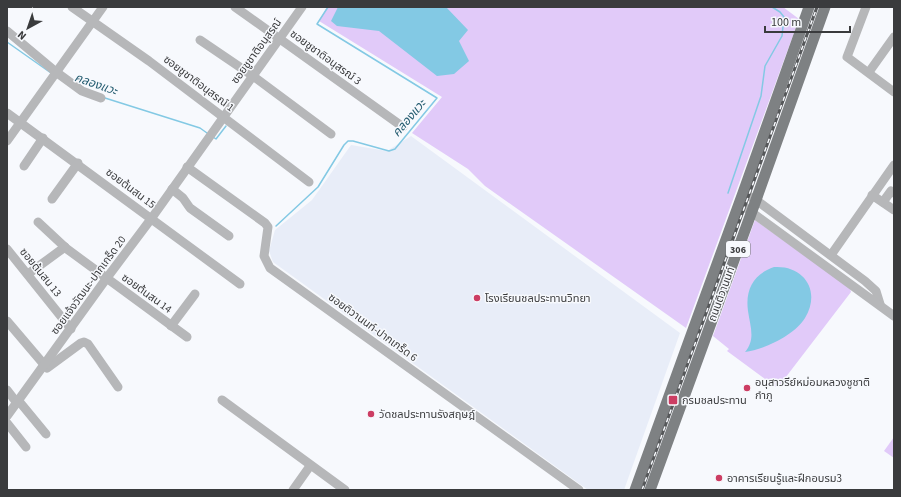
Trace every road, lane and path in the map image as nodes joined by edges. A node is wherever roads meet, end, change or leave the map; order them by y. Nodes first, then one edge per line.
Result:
1 (72, 7) edge
2 (103, 7) edge
3 (235, 7) edge
4 (302, 7) edge
5 (809, 7) edge
6 (825, 7) edge
7 (866, 7) edge
8 (92, 22) junction
9 (7, 31) edge
10 (894, 37) edge
11 (280, 38) junction
12 (200, 40) dead end
13 (869, 72) junction
14 (54, 76) junction
15 (252, 76) junction
16 (894, 92) edge
17 (102, 98) dead end
18 (7, 113) edge
19 (223, 116) junction
20 (20, 122) junction
21 (403, 127) dead end
22 (331, 134) dead end
23 (43, 138) junction
24 (7, 141) edge
25 (78, 163) junction
26 (24, 166) dead end
27 (187, 167) junction
28 (892, 171) edge
29 (310, 182) dead end
30 (172, 189) junction
31 (872, 194) junction
32 (894, 194) edge
33 (741, 198) junction
34 (52, 199) dead end
35 (756, 200) junction
36 (883, 202) junction
37 (894, 210) edge
38 (752, 211) junction
39 (151, 218) junction
40 (38, 222) dead end
41 (229, 236) dead end
42 (809, 239) junction
43 (65, 248) junction
44 (7, 249) edge
45 (802, 249) junction
46 (831, 254) junction
47 (28, 274) junction
48 (106, 278) junction
49 (240, 284) dead end
50 (195, 294) dead end
51 (880, 304) junction
52 (894, 316) edge
53 (7, 321) edge
54 (171, 326) junction
55 (71, 329) junction
56 (187, 337) dead end
57 (44, 365) junction
58 (118, 387) dead end
59 (7, 390) edge
60 (222, 400) dead end
61 (18, 401) junction
62 (7, 416) edge
63 (7, 423) edge
64 (46, 434) dead end
65 (26, 447) dead end
66 (310, 466) junction
67 (293, 490) edge
68 (345, 490) edge
69 (579, 490) edge
70 (635, 490) edge
71 (650, 490) edge

1 - 8 street, ซอยชูชาติอนุสรณ์ 1
2 - 8 street
3 - 11 street, ซอยชูชาติอนุสรณ์ 3
4 - 11 street, ซอยชูชาติอนุสรณ์
5 - 33 main road, ถนนติวานนท์ / 306
6 - 35 main road, ถนนติวานนท์ / 306
7 - 13 street
8 - 14 street
8 - 19 street, ซอยชูชาติอนุสรณ์ 1
9 - 14 street
10 - 13 street
11 - 15 street, ซอยชูชาติอนุสรณ์
11 - 21 street, ซอยชูชาติอนุสรณ์ 3
12 - 15 street
13 - 16 street
14 - 17 street
14 - 20 street
15 - 19 street, ซอยชูชาติอนุสรณ์
15 - 22 street
18 - 20 street, ซอยต้นสน 15
19 - 27 street, ซอยชูชาติอนุสรณ์
19 - 29 street, ซอยชูชาติอนุสรณ์ 1
20 - 23 street, ซอยต้นสน 15
20 - 24 street
23 - 25 street, ซอยต้นสน 15
23 - 26 street
25 - 34 street
25 - 39 street, ซอยต้นสน 15
27 - 30 street, ซอยแจ้งวัฒนะ-ปากเกร็ด 20
27 - 69 street, ซอยติวานนท์-ปากเกร็ด 6
28 - 31 street
30 - 39 street, ซอยแจ้งวัฒนะ-ปากเกร็ด 20
30 - 41 street
31 - 36 street
31 - 46 street
32 - 36 street
33 - 35 street
33 - 38 street
33 - 70 main road, ถนนติวานนท์ / 306
35 - 38 main road, ถนนติวานนท์ / 306
35 - 42 street
36 - 37 street
38 - 45 street
38 - 71 main road, ถนนติวานนท์ / 306
39 - 48 street, ซอยแจ้งวัฒนะ-ปากเกร็ด 20
39 - 49 street, ซอยต้นสน 15
40 - 43 street, ซอยต้นสน 14
42 - 45 street
42 - 46 street
43 - 47 street
43 - 48 street, ซอยต้นสน 14
44 - 47 street, ซอยต้นสน 13
45 - 51 street
46 - 51 street
47 - 55 street, ซอยต้นสน 13
48 - 54 street, ซอยต้นสน 14
48 - 55 street, ซอยแจ้งวัฒนะ-ปากเกร็ด 20
50 - 54 street
51 - 52 street
53 - 57 street
54 - 56 street, ซอยต้นสน 14
55 - 57 street, ซอยแจ้งวัฒนะ-ปากเกร็ด 20
57 - 58 street
57 - 61 street, ซอยแจ้งวัฒนะ-ปากเกร็ด 20
59 - 61 street
60 - 66 street
61 - 62 street, ซอยแจ้งวัฒนะ-ปากเกร็ด 20
61 - 64 street
63 - 65 street
66 - 67 street
66 - 68 street

